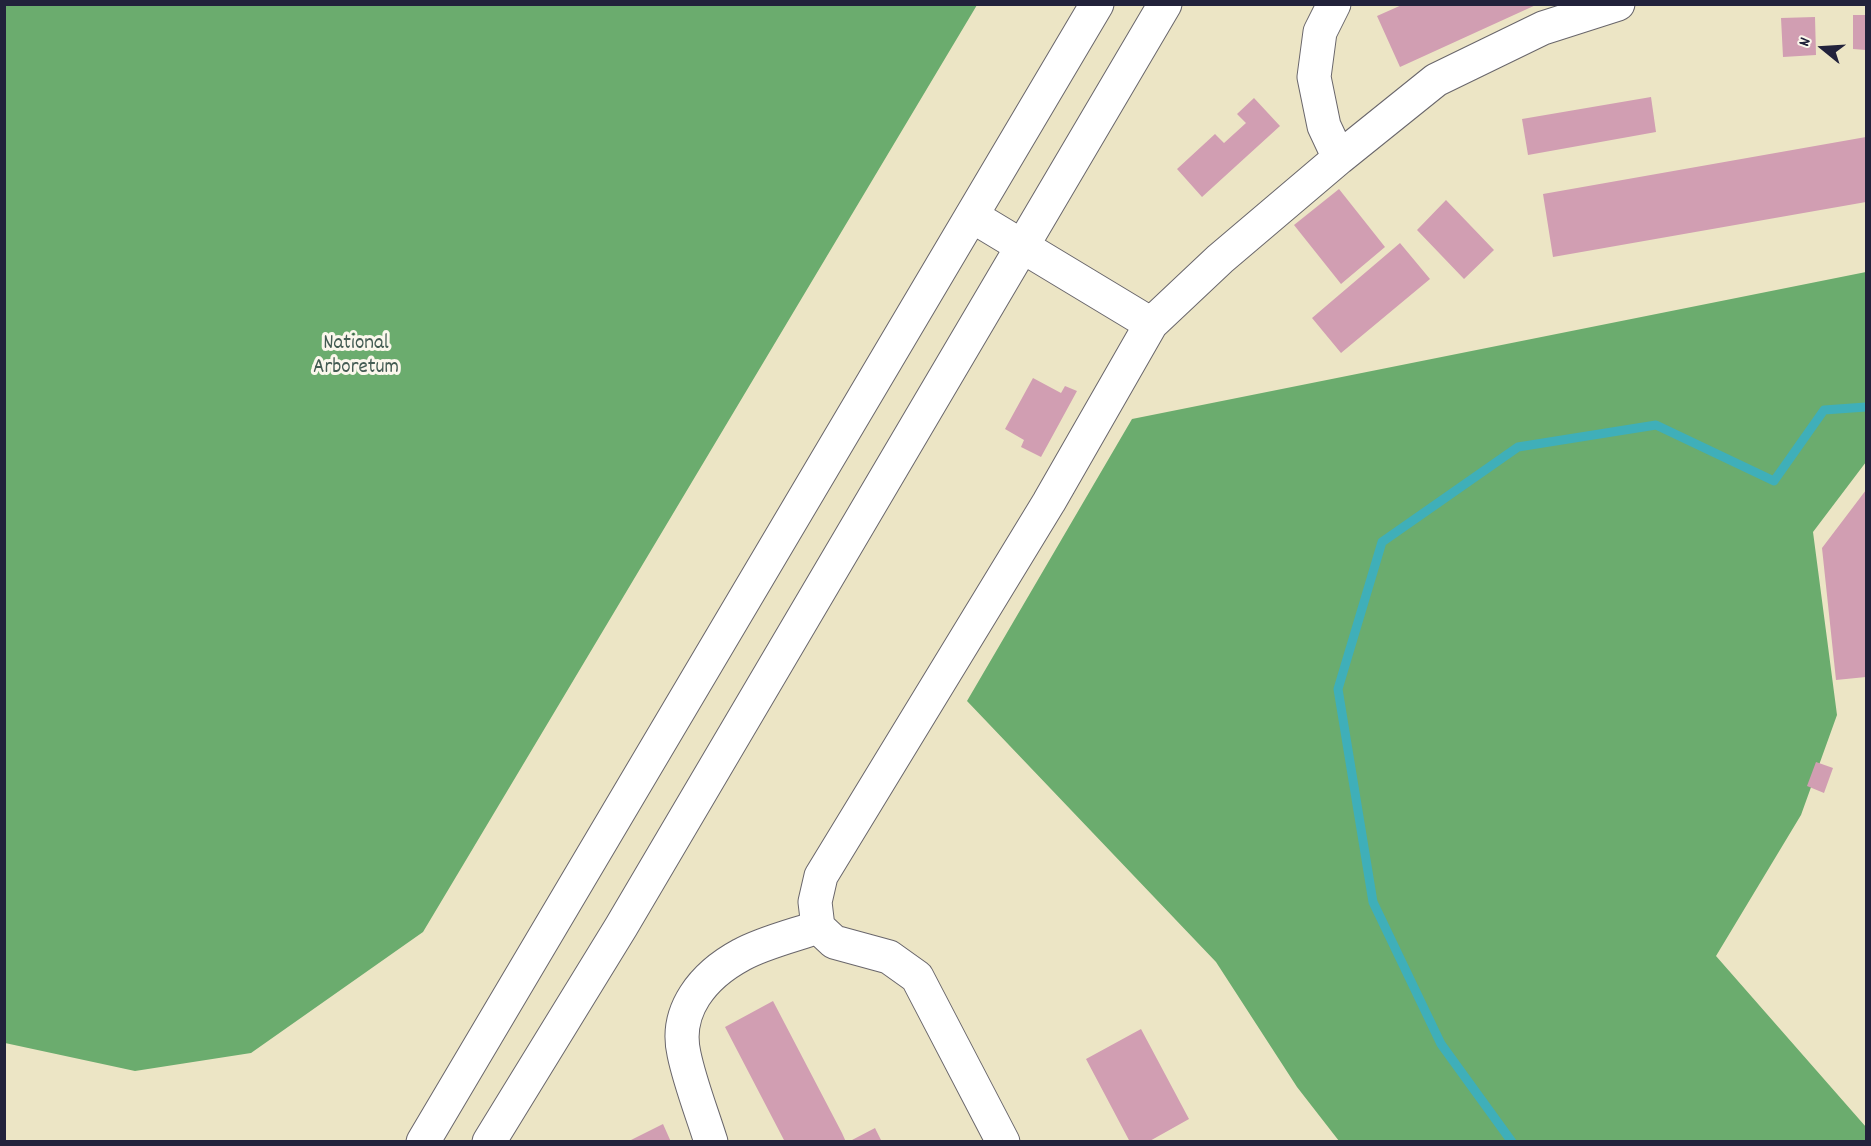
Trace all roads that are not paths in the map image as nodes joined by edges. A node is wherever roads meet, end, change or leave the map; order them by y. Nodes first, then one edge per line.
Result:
1 (1097, 4) edge
2 (1165, 4) edge
3 (1334, 4) edge
4 (1618, 4) edge
5 (1339, 158) junction
6 (972, 216) junction
7 (1022, 247) junction
8 (1151, 324) junction
9 (818, 927) junction
10 (423, 1142) edge
11 (489, 1142) edge
12 (711, 1142) edge
13 (1003, 1142) edge

1 - 6 main road
2 - 7 main road
3 - 5 main road
4 - 5 main road
5 - 8 main road
6 - 7 main road
6 - 10 main road
7 - 8 main road
7 - 11 main road
8 - 9 main road
9 - 12 main road
9 - 13 main road

